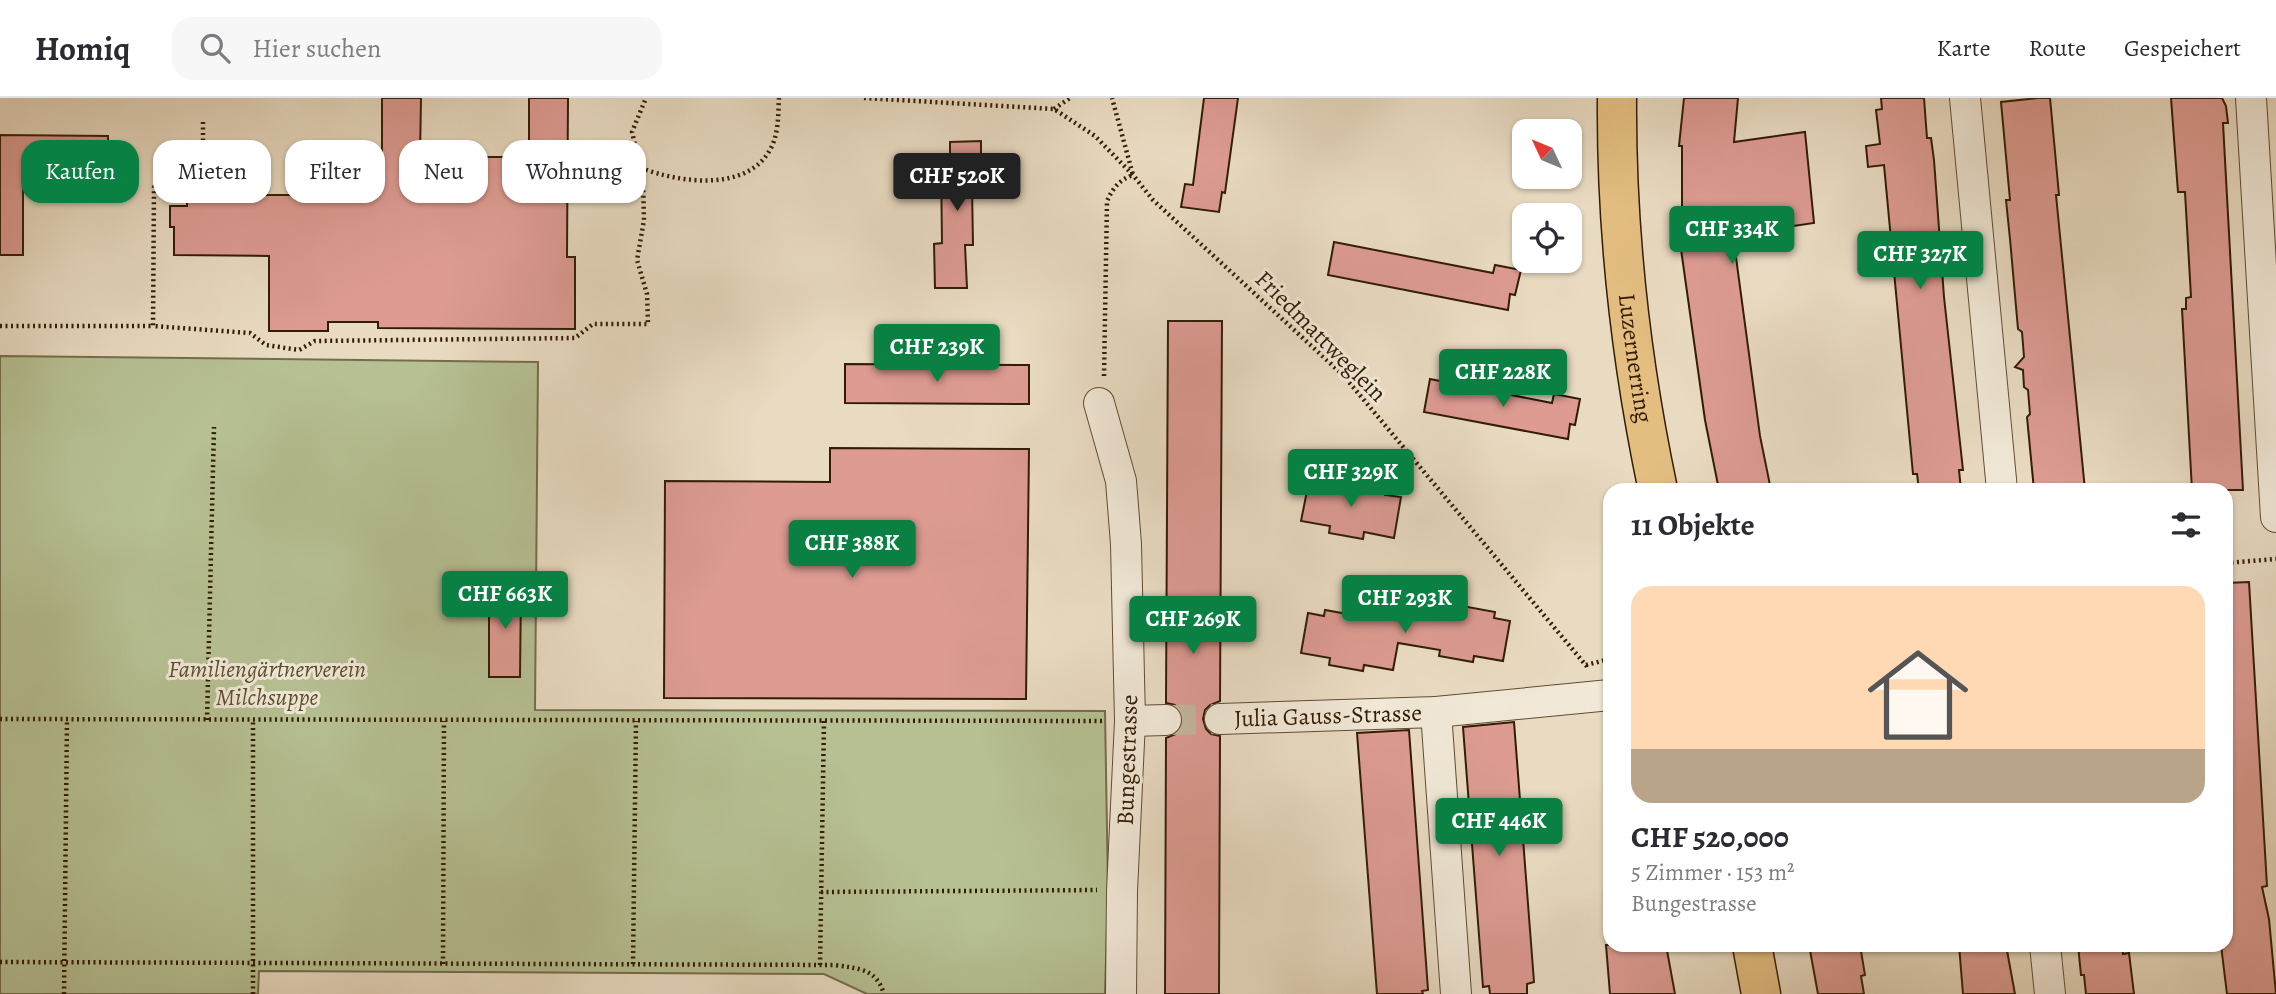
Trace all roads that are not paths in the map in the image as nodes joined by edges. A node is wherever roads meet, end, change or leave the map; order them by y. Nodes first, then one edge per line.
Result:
1 (1617, 98) edge
2 (1965, 98) edge
3 (2251, 98) edge
4 (1099, 402) road end
5 (1657, 483) edge
6 (2000, 483) edge
7 (2276, 517) edge
8 (1602, 685) edge
9 (1436, 712) junction
10 (1220, 719) tunnel mouth
11 (1166, 720) tunnel mouth
12 (1130, 721) junction
13 (1753, 952) edge
14 (2046, 952) edge
15 (1121, 994) edge
16 (1456, 994) edge
17 (1761, 994) edge
18 (2050, 994) edge

1 - 5 main road, Luzernerring
2 - 6 street
3 - 7 street
4 - 12 street, Bungestrasse
8 - 9 street, Julia Gauss-Strasse
9 - 10 street, Julia Gauss-Strasse
9 - 16 street, Julia Gauss-Strasse
11 - 12 street
12 - 15 street, Bungestrasse
13 - 17 main road
14 - 18 street

